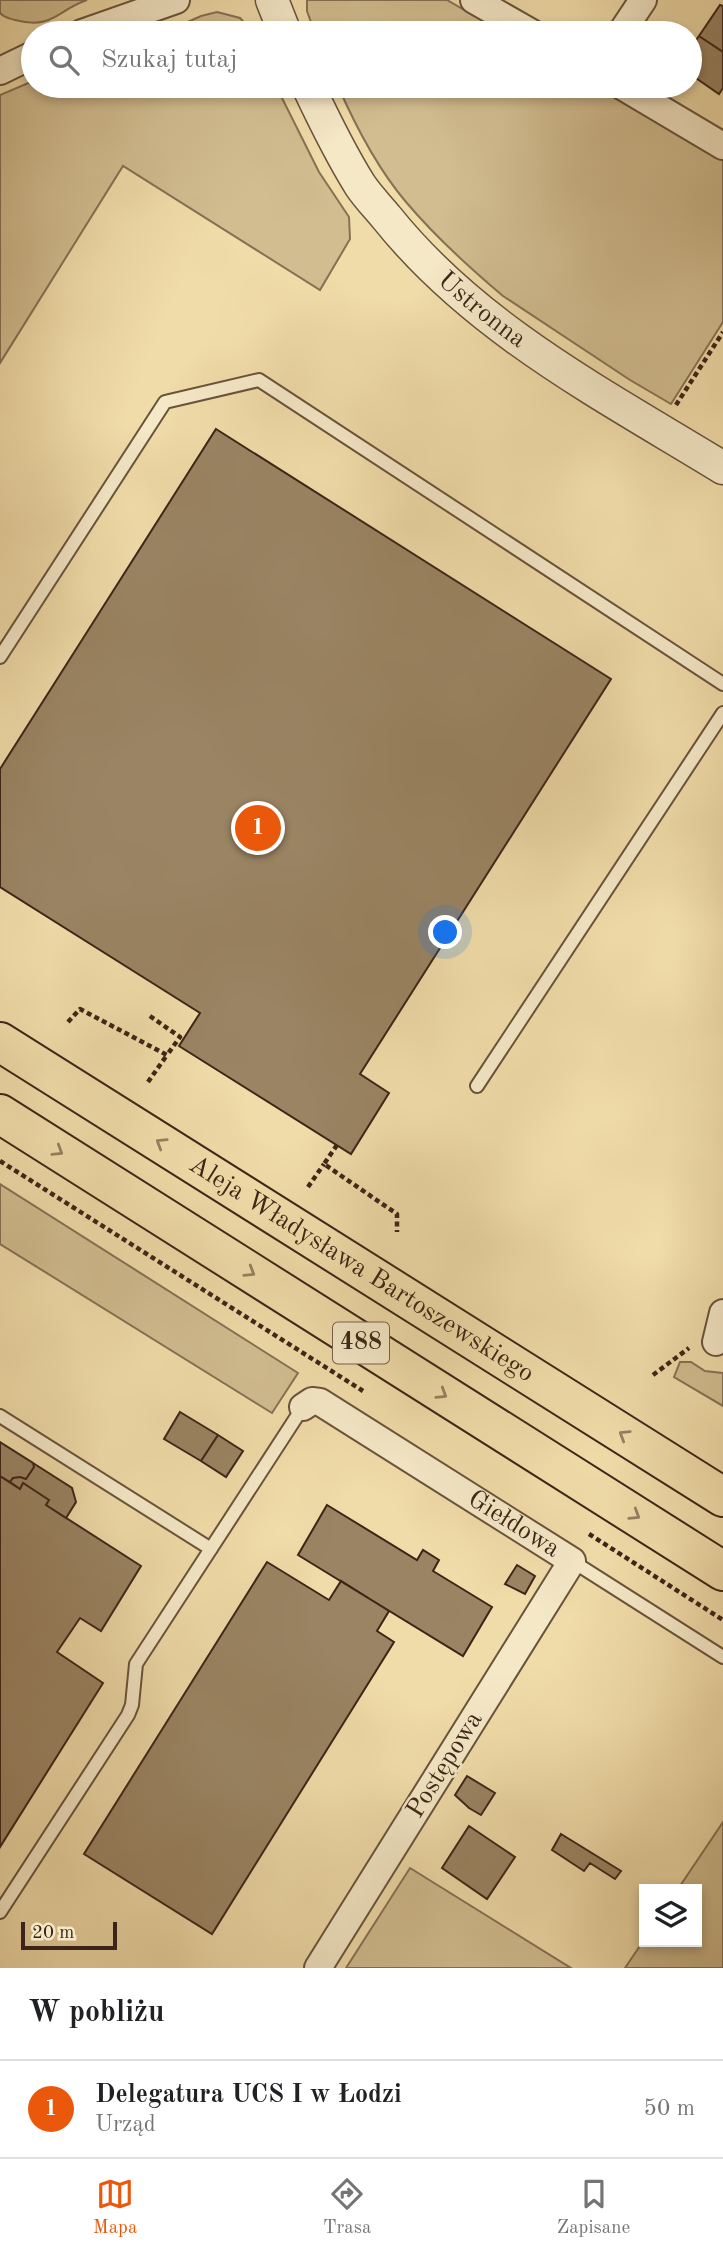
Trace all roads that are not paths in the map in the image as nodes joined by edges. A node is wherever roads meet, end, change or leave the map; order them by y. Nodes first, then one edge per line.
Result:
1 (176, 0) edge
2 (272, 0) edge
3 (474, 0) edge
4 (643, 0) edge
5 (116, 21) edge
6 (280, 21) edge
7 (511, 21) edge
8 (629, 21) edge
9 (21, 61) edge
10 (0, 71) edge
11 (313, 98) edge
12 (642, 98) edge
13 (723, 146) edge
14 (723, 468) edge
15 (0, 657) edge
16 (723, 684) edge
17 (723, 713) edge
18 (0, 1042) edge
19 (477, 1086) dead end
20 (0, 1114) edge
21 (723, 1312) edge
22 (716, 1342) dead end
23 (303, 1407) joint
24 (0, 1416) edge
25 (723, 1497) edge
26 (211, 1549) junction
27 (572, 1561) junction
28 (723, 1571) edge
29 (723, 1657) edge
30 (0, 1912) edge
31 (318, 1968) edge

1 - 5 street
2 - 6 street
3 - 7 street
4 - 8 street
9 - 10 street
11 - 14 street, Ustronna
12 - 13 street
15 - 16 lane
17 - 19 lane
25 -> 18 main road, Aleja Władysława Bartoszewskiego / 488
20 -> 28 main road, 488
21 - 22 street
23 - 26 lane
23 - 27 street, Giełdowa
24 - 26 lane
26 - 30 lane
27 - 29 lane, Giełdowa
27 - 31 street, Postępowa

